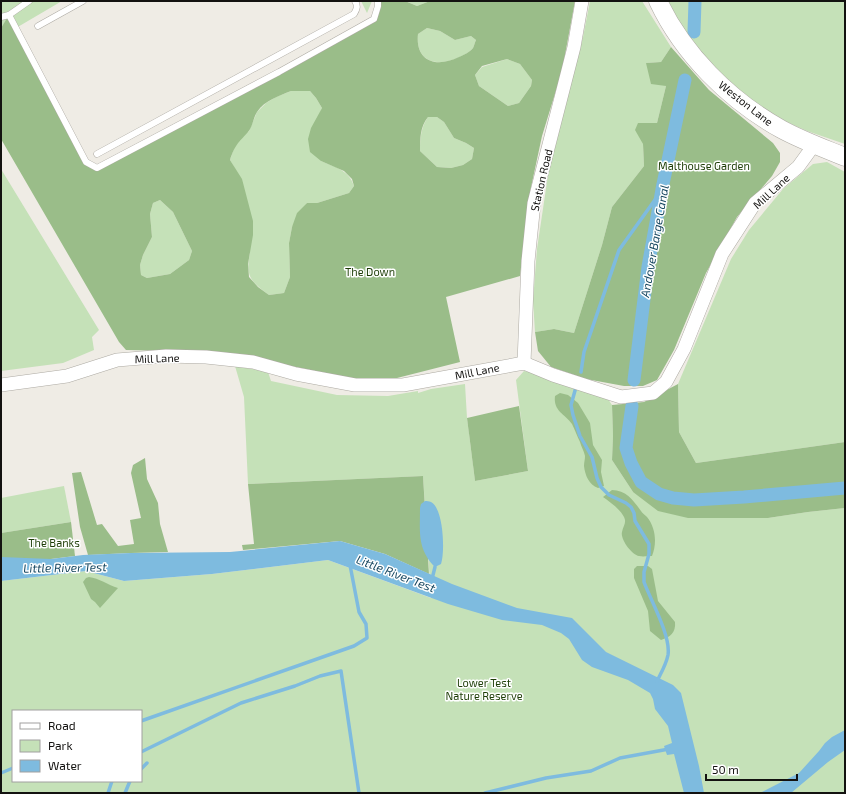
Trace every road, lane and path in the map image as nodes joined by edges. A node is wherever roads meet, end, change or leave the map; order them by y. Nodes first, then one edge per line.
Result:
1 (29, 1) edge
2 (82, 1) edge
3 (355, 1) edge
4 (378, 1) edge
5 (582, 1) edge
6 (658, 1) edge
7 (9, 15) junction
8 (1, 17) edge
9 (38, 26) dead end
10 (814, 145) junction
11 (97, 154) dead end
12 (845, 157) edge
13 (524, 363) junction
14 (1, 385) edge

1 - 7 lane
2 - 9 lane
3 - 11 lane
4 - 7 lane
5 - 13 street, Station Road
6 - 10 street, Weston Lane
7 - 8 lane
10 - 12 street, Weston Lane
10 - 13 street, Mill Lane
13 - 14 street, Mill Lane

